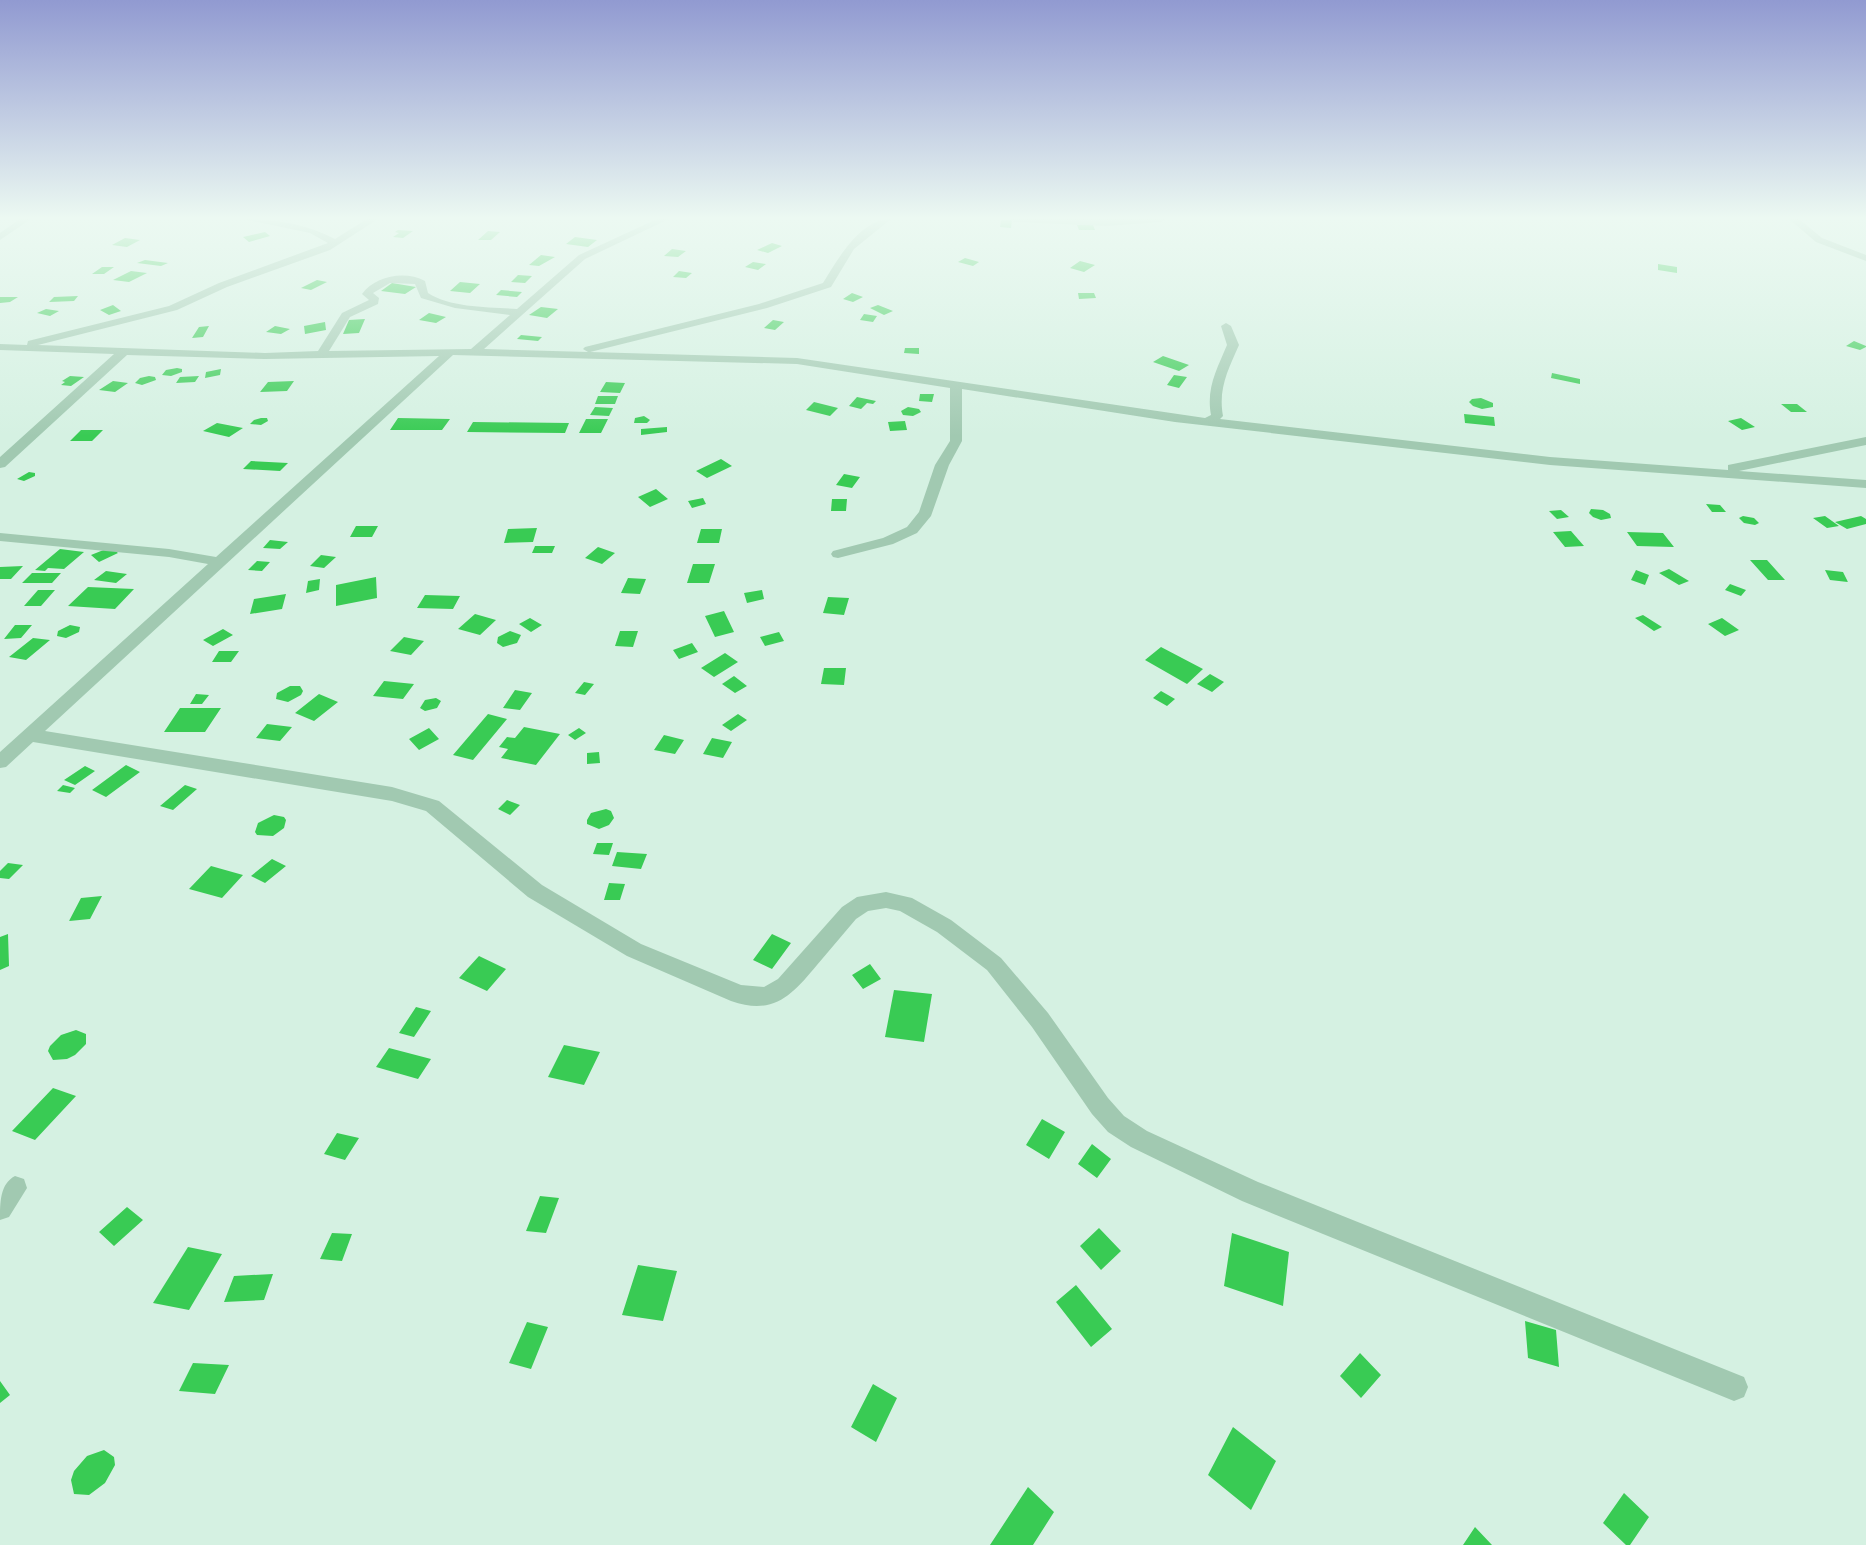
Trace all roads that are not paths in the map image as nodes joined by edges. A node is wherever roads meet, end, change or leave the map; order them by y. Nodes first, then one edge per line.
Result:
1 (210, 291) edge
2 (368, 291) edge
3 (422, 291) edge
4 (543, 291) edge
5 (808, 291) edge
6 (519, 312) junction
7 (1226, 326) dead end
8 (6, 347) edge
9 (124, 351) junction
10 (450, 352) junction
11 (473, 353) junction
12 (321, 354) junction
13 (567, 355) junction
14 (956, 385) junction
15 (1207, 422) junction
16 (1866, 441) edge
17 (0, 464) edge
18 (1712, 473) junction
19 (1866, 484) edge
20 (0, 537) edge
21 (838, 554) dead end
22 (220, 562) junction
23 (29, 735) junction
24 (0, 762) edge
25 (15, 1188) dead end
26 (0, 1208) edge
27 (1734, 1387) dead end

1 - 8 street
2 - 12 street
3 - 6 street
4 - 6 street
5 - 13 street
6 - 11 street
7 - 15 street
8 - 9 street
9 - 12 street
9 - 17 street
10 - 11 street
10 - 12 street
10 - 22 street
11 - 13 street
13 - 14 street
14 - 15 street
14 - 21 street
15 - 18 street
16 - 18 street
18 - 19 street
20 - 22 street
22 - 23 street
23 - 24 street
23 - 27 street
25 - 26 street

